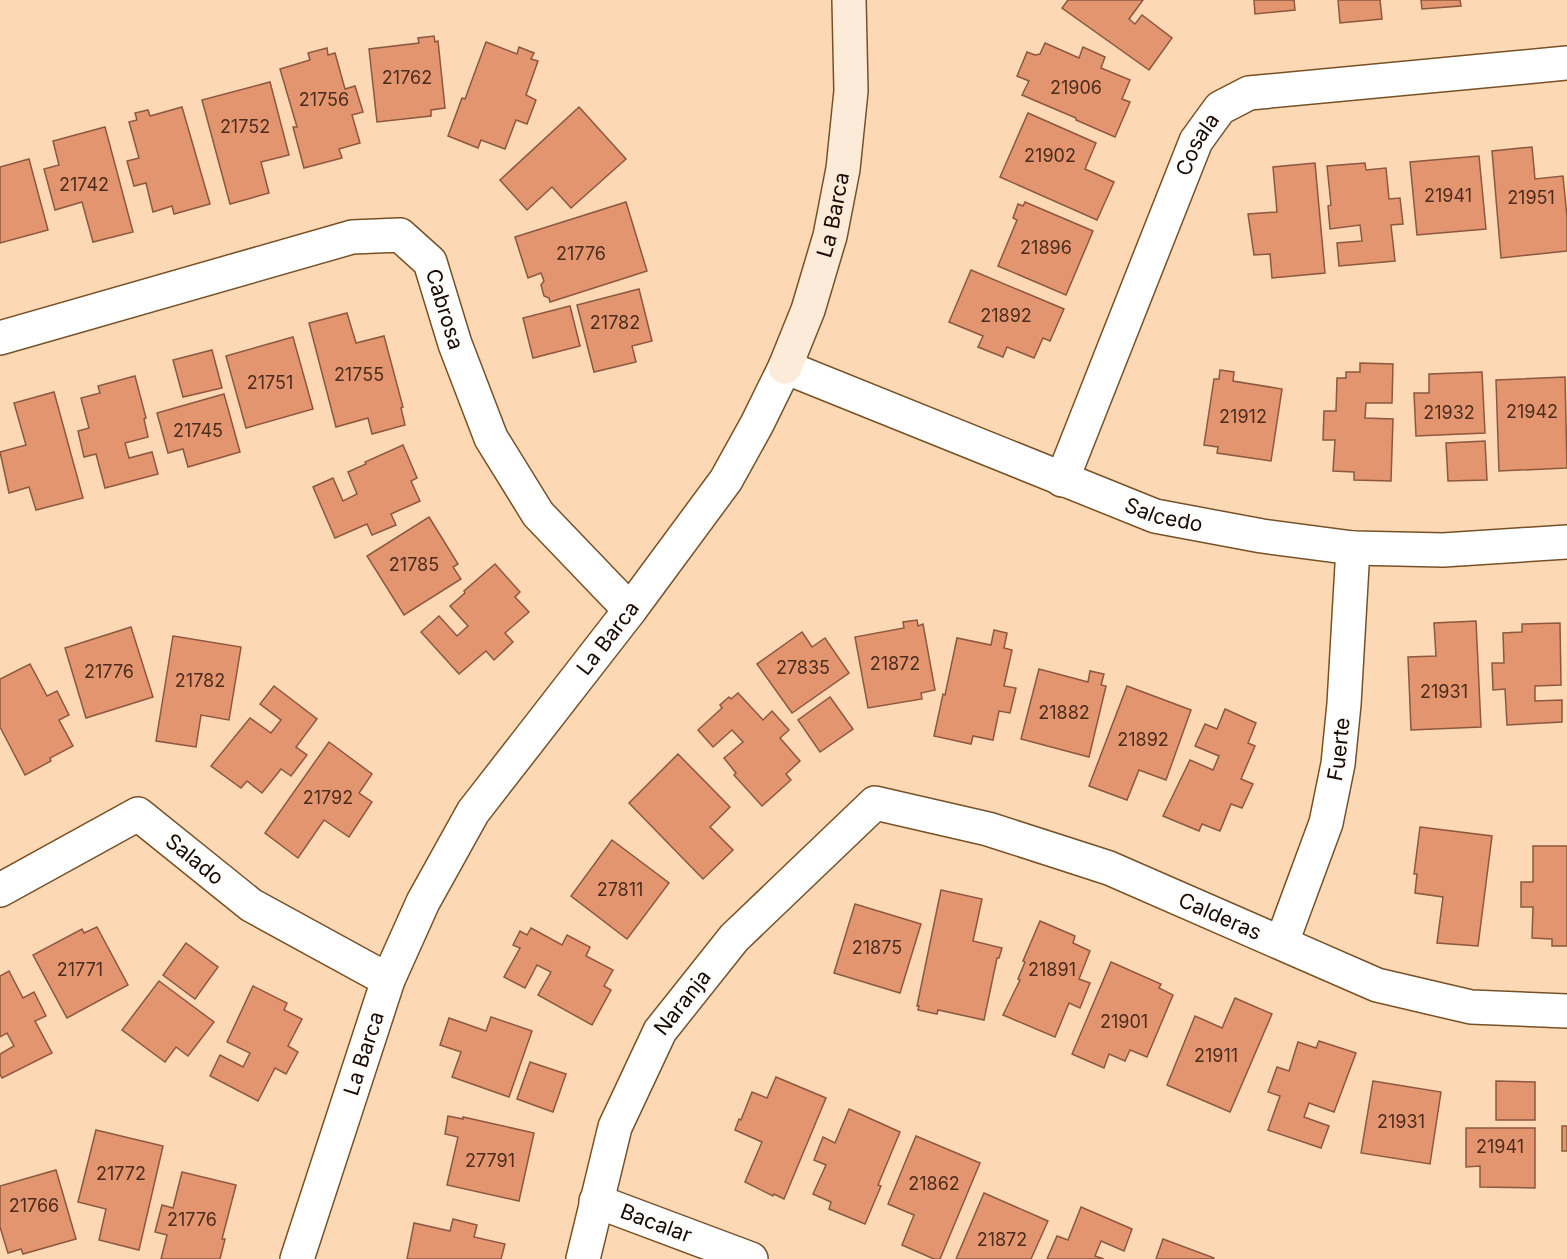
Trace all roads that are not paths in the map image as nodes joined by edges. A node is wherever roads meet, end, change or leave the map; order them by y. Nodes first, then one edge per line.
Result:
1 (849, 0) edge
2 (1567, 63) edge
3 (0, 338) edge
4 (785, 367) junction
5 (1062, 480) junction
6 (1567, 542) edge
7 (1353, 548) junction
8 (630, 610) junction
9 (875, 803) joint
10 (0, 890) edge
11 (1282, 942) junction
12 (388, 980) junction
13 (1567, 1011) edge
14 (596, 1201) junction
15 (297, 1259) edge
16 (583, 1259) edge
17 (751, 1259) edge

1 - 4 street, La Barca
2 - 5 street, Cosala
3 - 8 street, Cabrosa
4 - 5 street, Salcedo
4 - 8 street, La Barca
5 - 7 street, Salcedo
6 - 7 street, Salcedo
7 - 11 street, Fuerte
8 - 12 street, La Barca
9 - 11 street, Calderas
9 - 14 street, Naranja
10 - 12 street, Salado
11 - 13 street, Calderas
12 - 15 street, La Barca
14 - 16 street, Naranja
14 - 17 street, Bacalar

